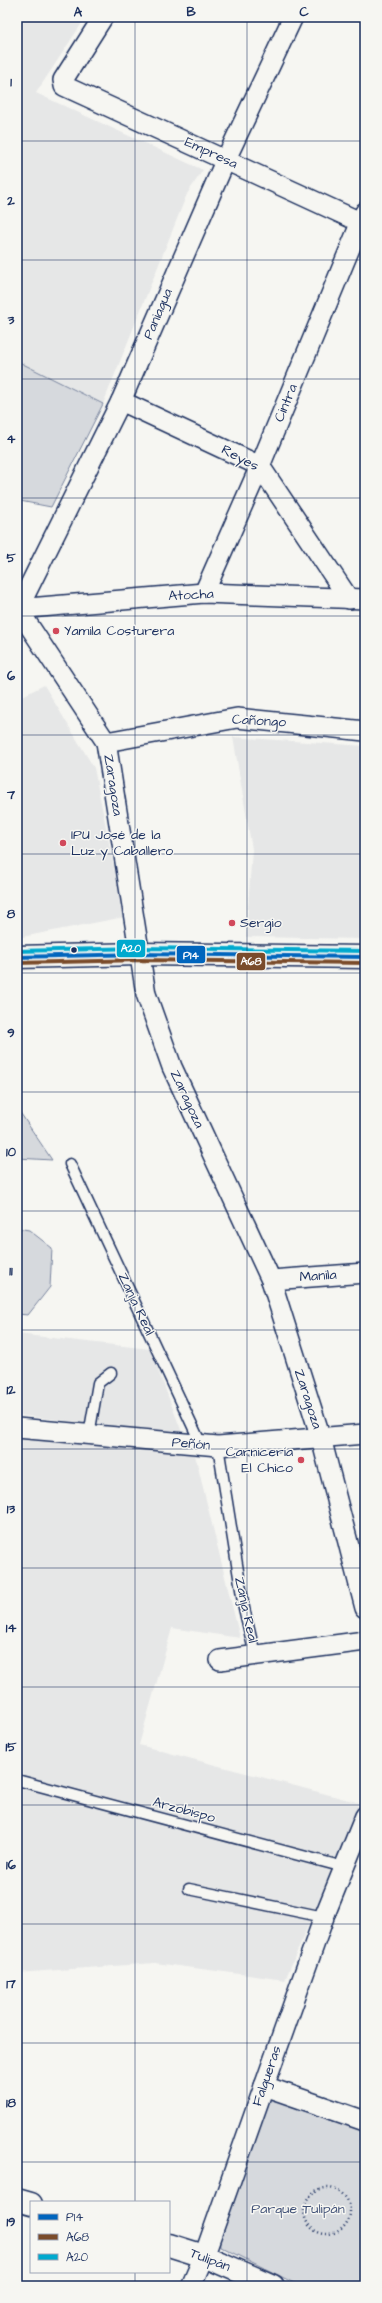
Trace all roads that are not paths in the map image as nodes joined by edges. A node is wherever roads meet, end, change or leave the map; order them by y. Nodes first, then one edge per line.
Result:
1 (102, 17) edge
2 (293, 17) edge
3 (226, 159) junction
4 (362, 217) edge
5 (120, 401) junction
6 (260, 466) junction
7 (204, 593) junction
8 (357, 599) edge
9 (17, 605) edge
10 (365, 731) edge
11 (106, 742) junction
12 (140, 954) junction
13 (17, 957) edge
14 (365, 957) edge
15 (70, 1164) dead end
16 (365, 1273) edge
17 (271, 1280) junction
18 (111, 1373) dead end
19 (17, 1428) edge
20 (365, 1434) edge
21 (89, 1435) junction
22 (321, 1438) junction
23 (210, 1445) junction
24 (365, 1608) edge
25 (365, 1641) edge
26 (255, 1655) junction
27 (220, 1660) dead end
28 (17, 1780) edge
29 (364, 1824) edge
30 (344, 1867) junction
31 (189, 1889) dead end
32 (324, 1917) junction
33 (264, 2086) junction
34 (365, 2121) edge
35 (17, 2200) edge
36 (30, 2204) edge
37 (170, 2245) edge
38 (204, 2256) junction
39 (191, 2286) edge
40 (273, 2286) edge

1 - 3 street, Empresa
2 - 3 street, Paniagua
3 - 4 street, Empresa
3 - 5 street, Paniagua
4 - 6 street, Cintra
5 - 6 street, Reyes
5 - 9 street, Paniagua
6 - 7 street, Cintra
6 - 8 street, Reyes
7 - 8 street, Atocha
7 - 9 street, Atocha
9 - 11 street, Zaragoza
10 - 11 street, Cañongo
11 - 12 street, Zaragoza
12 - 13 main road
12 - 14 main road
12 - 17 street, Zaragoza
15 - 23 lane, Zanja Real
16 - 17 street, Manila
17 - 22 street, Zaragoza
18 - 21 lane
19 - 21 street, Peñón
20 - 22 street, Peñón
21 - 23 street, Peñón
22 - 23 street, Peñón
22 - 24 street, Zaragoza
23 - 26 lane, Zanja Real
25 - 26 street
26 - 27 street
28 - 30 lane, Arzobispo
29 - 30 street
30 - 32 street, Falgueras
31 - 32 lane
32 - 33 street, Falgueras
33 - 34 street
33 - 38 street, Falgueras
35 - 36 main road
37 - 38 main road, Tulipán
38 - 39 street, Falgueras
38 - 40 main road, Tulipán

